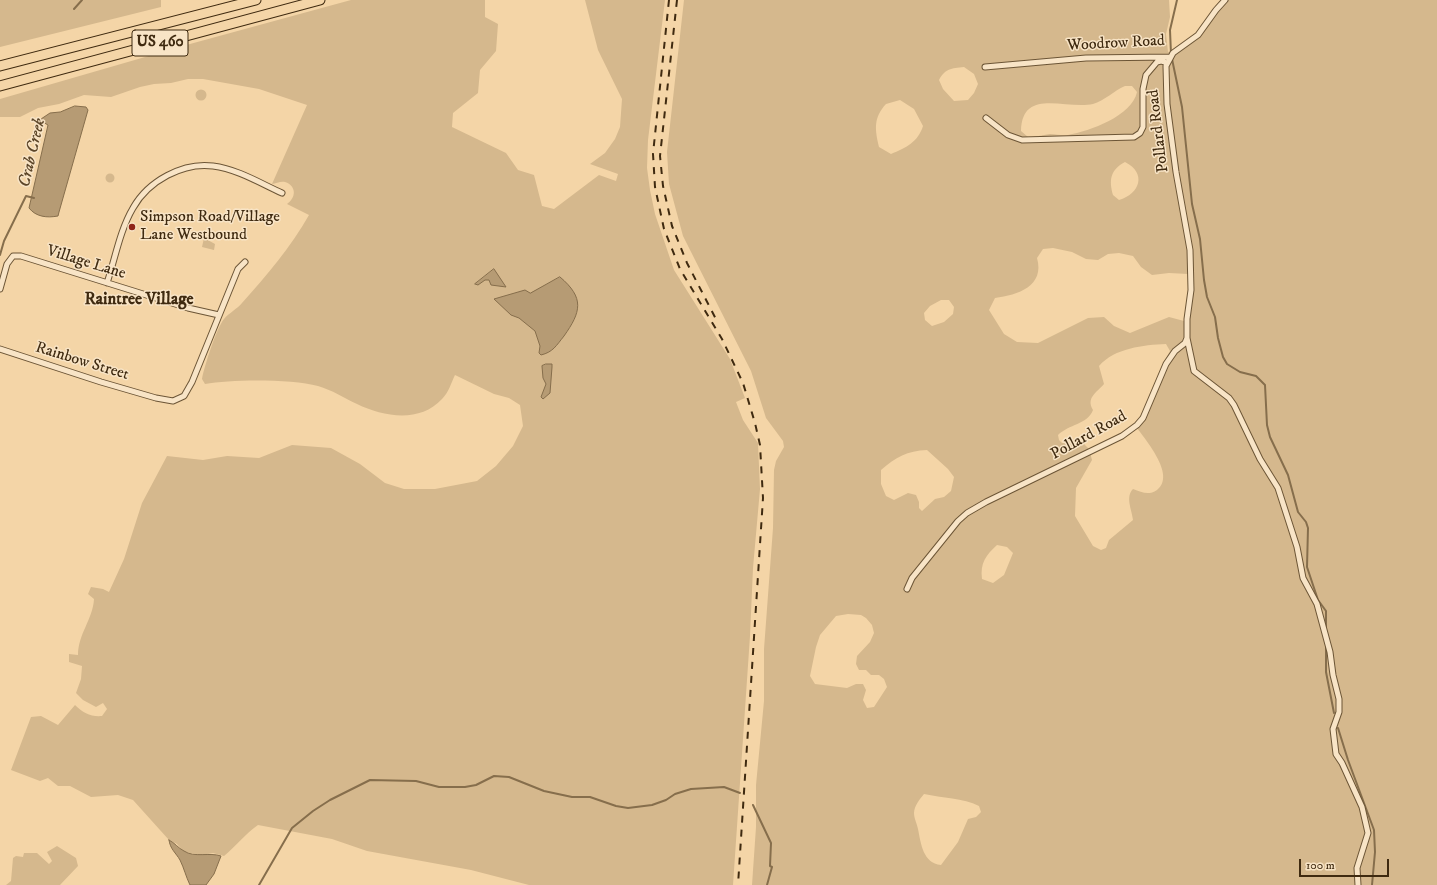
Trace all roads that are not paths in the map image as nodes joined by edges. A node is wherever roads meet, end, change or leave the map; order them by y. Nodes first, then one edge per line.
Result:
1 (256, 0) edge
2 (320, 0) edge
3 (1225, 0) edge
4 (1170, 57) junction
5 (1167, 63) junction
6 (0, 66) edge
7 (985, 68) dead end
8 (0, 86) edge
9 (986, 118) dead end
10 (282, 193) dead end
11 (245, 262) dead end
12 (107, 283) junction
13 (0, 289) edge
14 (219, 314) junction
15 (1187, 338) junction
16 (0, 349) edge
17 (907, 589) dead end
18 (1358, 885) edge

1 - 6 highway, US 460
2 - 8 highway, US 460
3 - 4 street, Woodrow Road
4 - 5 street, Pollard Road
4 - 7 street, Woodrow Road
5 - 9 street
5 - 15 street, Pollard Road
10 - 12 street
11 - 14 street
12 - 13 street, Village Lane
12 - 14 street, Village Lane
14 - 16 street, Rainbow Street
15 - 17 street, Pollard Road
15 - 18 street

